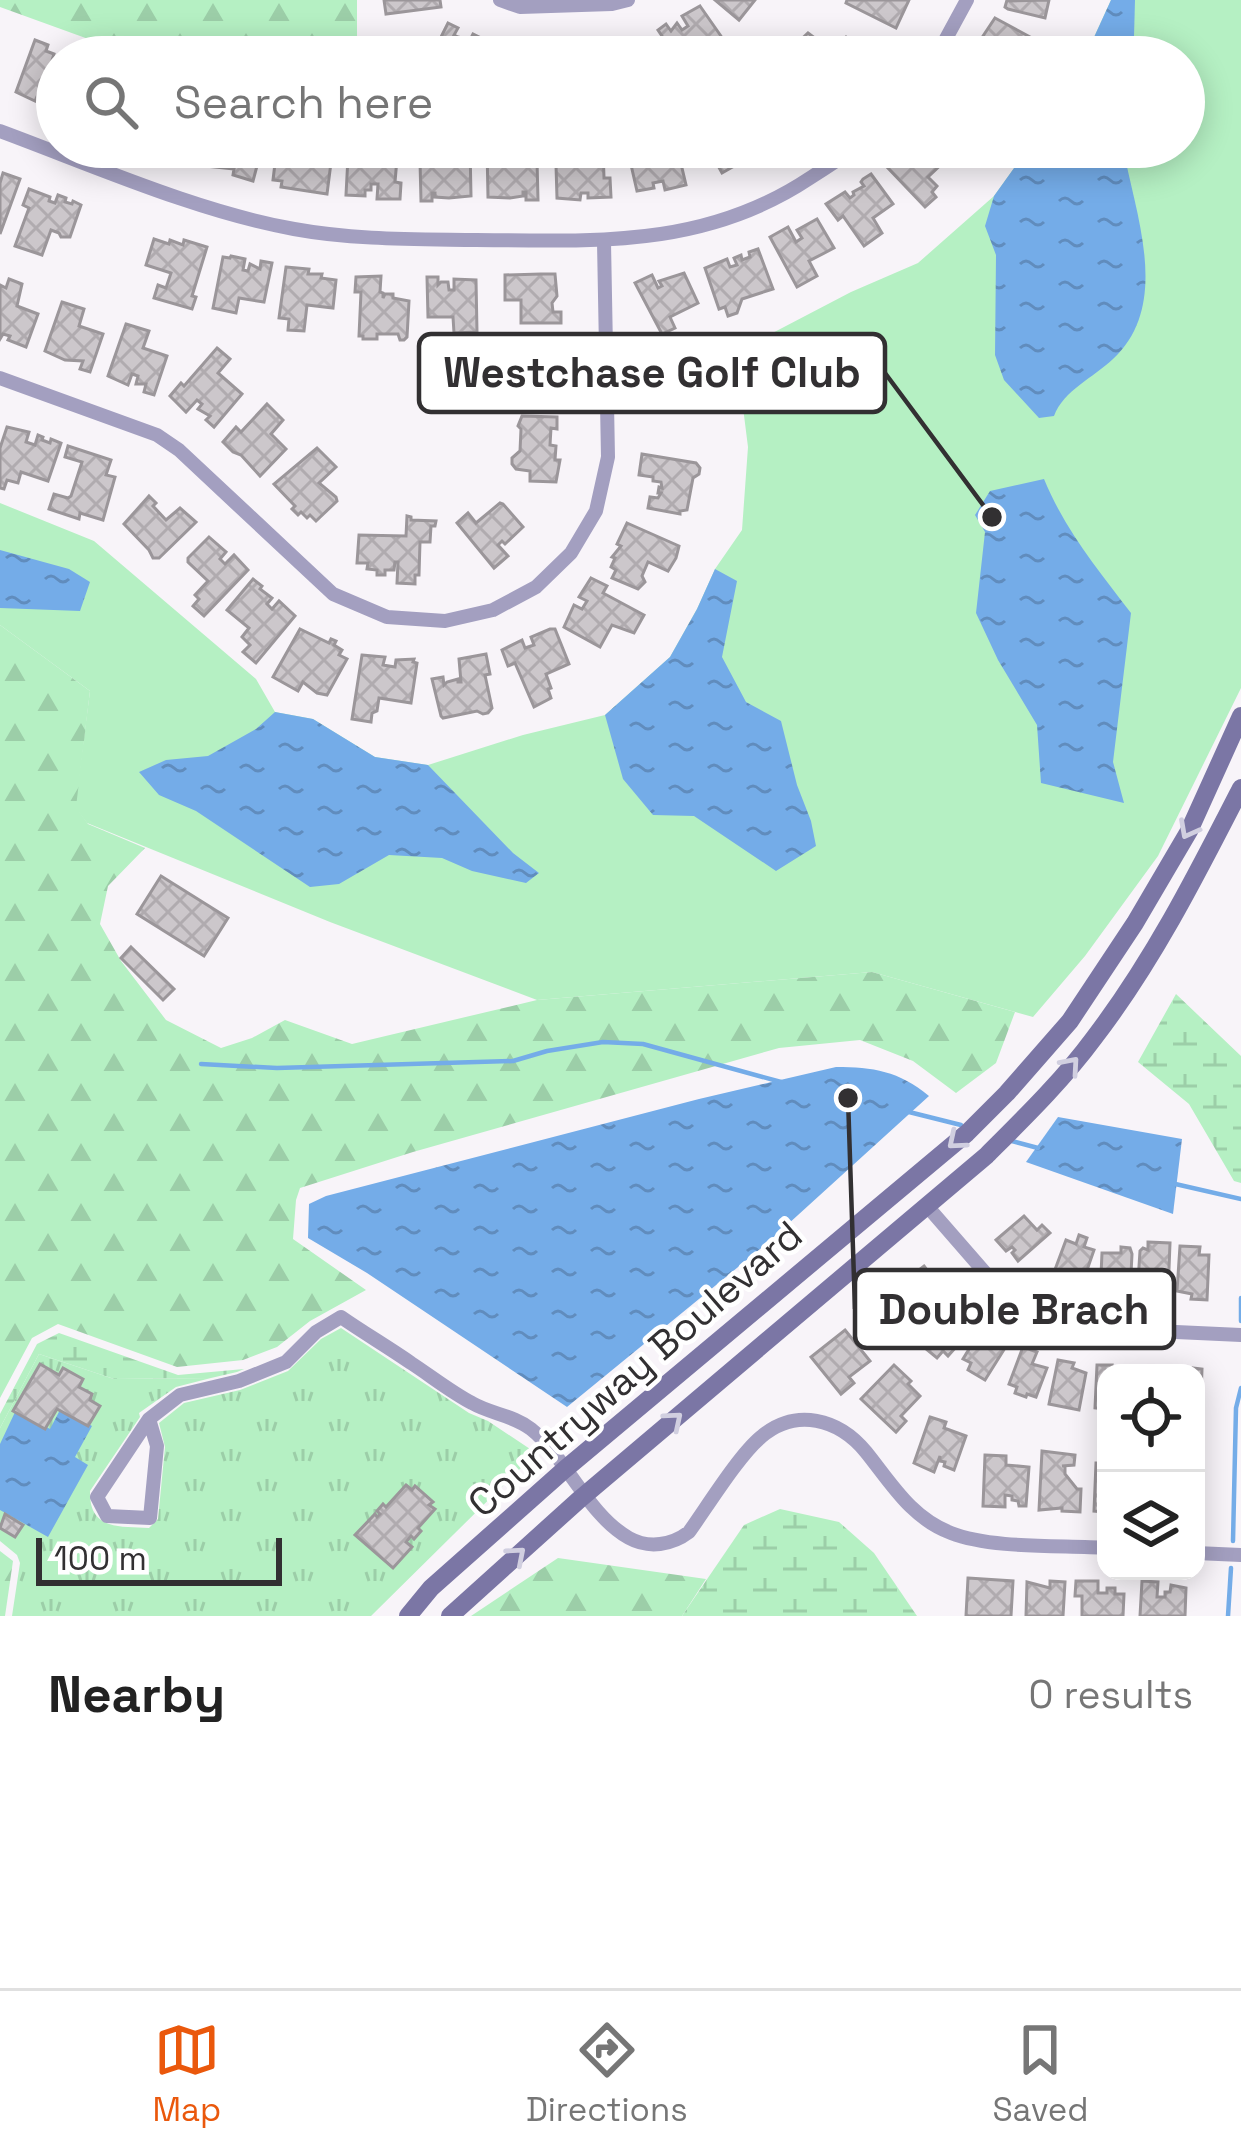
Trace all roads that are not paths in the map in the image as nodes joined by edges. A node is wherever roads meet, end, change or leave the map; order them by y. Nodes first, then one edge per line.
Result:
1 (500, 0) edge
2 (628, 0) edge
3 (967, 0) edge
4 (947, 36) edge
5 (0, 131) edge
6 (36, 144) edge
7 (101, 168) edge
8 (824, 168) edge
9 (604, 242) junction
10 (0, 378) edge
11 (1240, 722) edge
12 (1241, 788) edge
13 (1084, 1000) junction
14 (1053, 1008) dead end
15 (907, 1180) junction
16 (928, 1206) junction
17 (1241, 1335) edge
18 (149, 1419) junction
19 (564, 1470) junction
20 (585, 1495) junction
21 (1097, 1548) edge
22 (1205, 1553) edge
23 (1241, 1555) edge
24 (431, 1588) junction
25 (452, 1614) edge
26 (408, 1616) edge

1 - 2 street
3 - 4 street
5 - 6 street
7 - 9 street
8 - 9 street
9 - 10 street
11 -> 13 street, Countryway Boulevard
16 -> 12 street, Countryway Boulevard
13 - 14 street
13 -> 15 street, Countryway Boulevard
15 - 16 street
15 - 19 street, Countryway Boulevard
16 - 17 street
20 -> 16 street, Countryway Boulevard
18 - 18 street
18 - 19 street
19 - 20 street
19 - 24 street, Countryway Boulevard
20 - 21 street
25 -> 20 street, Countryway Boulevard
22 - 23 street
24 - 25 street
24 - 26 street, Countryway Boulevard

